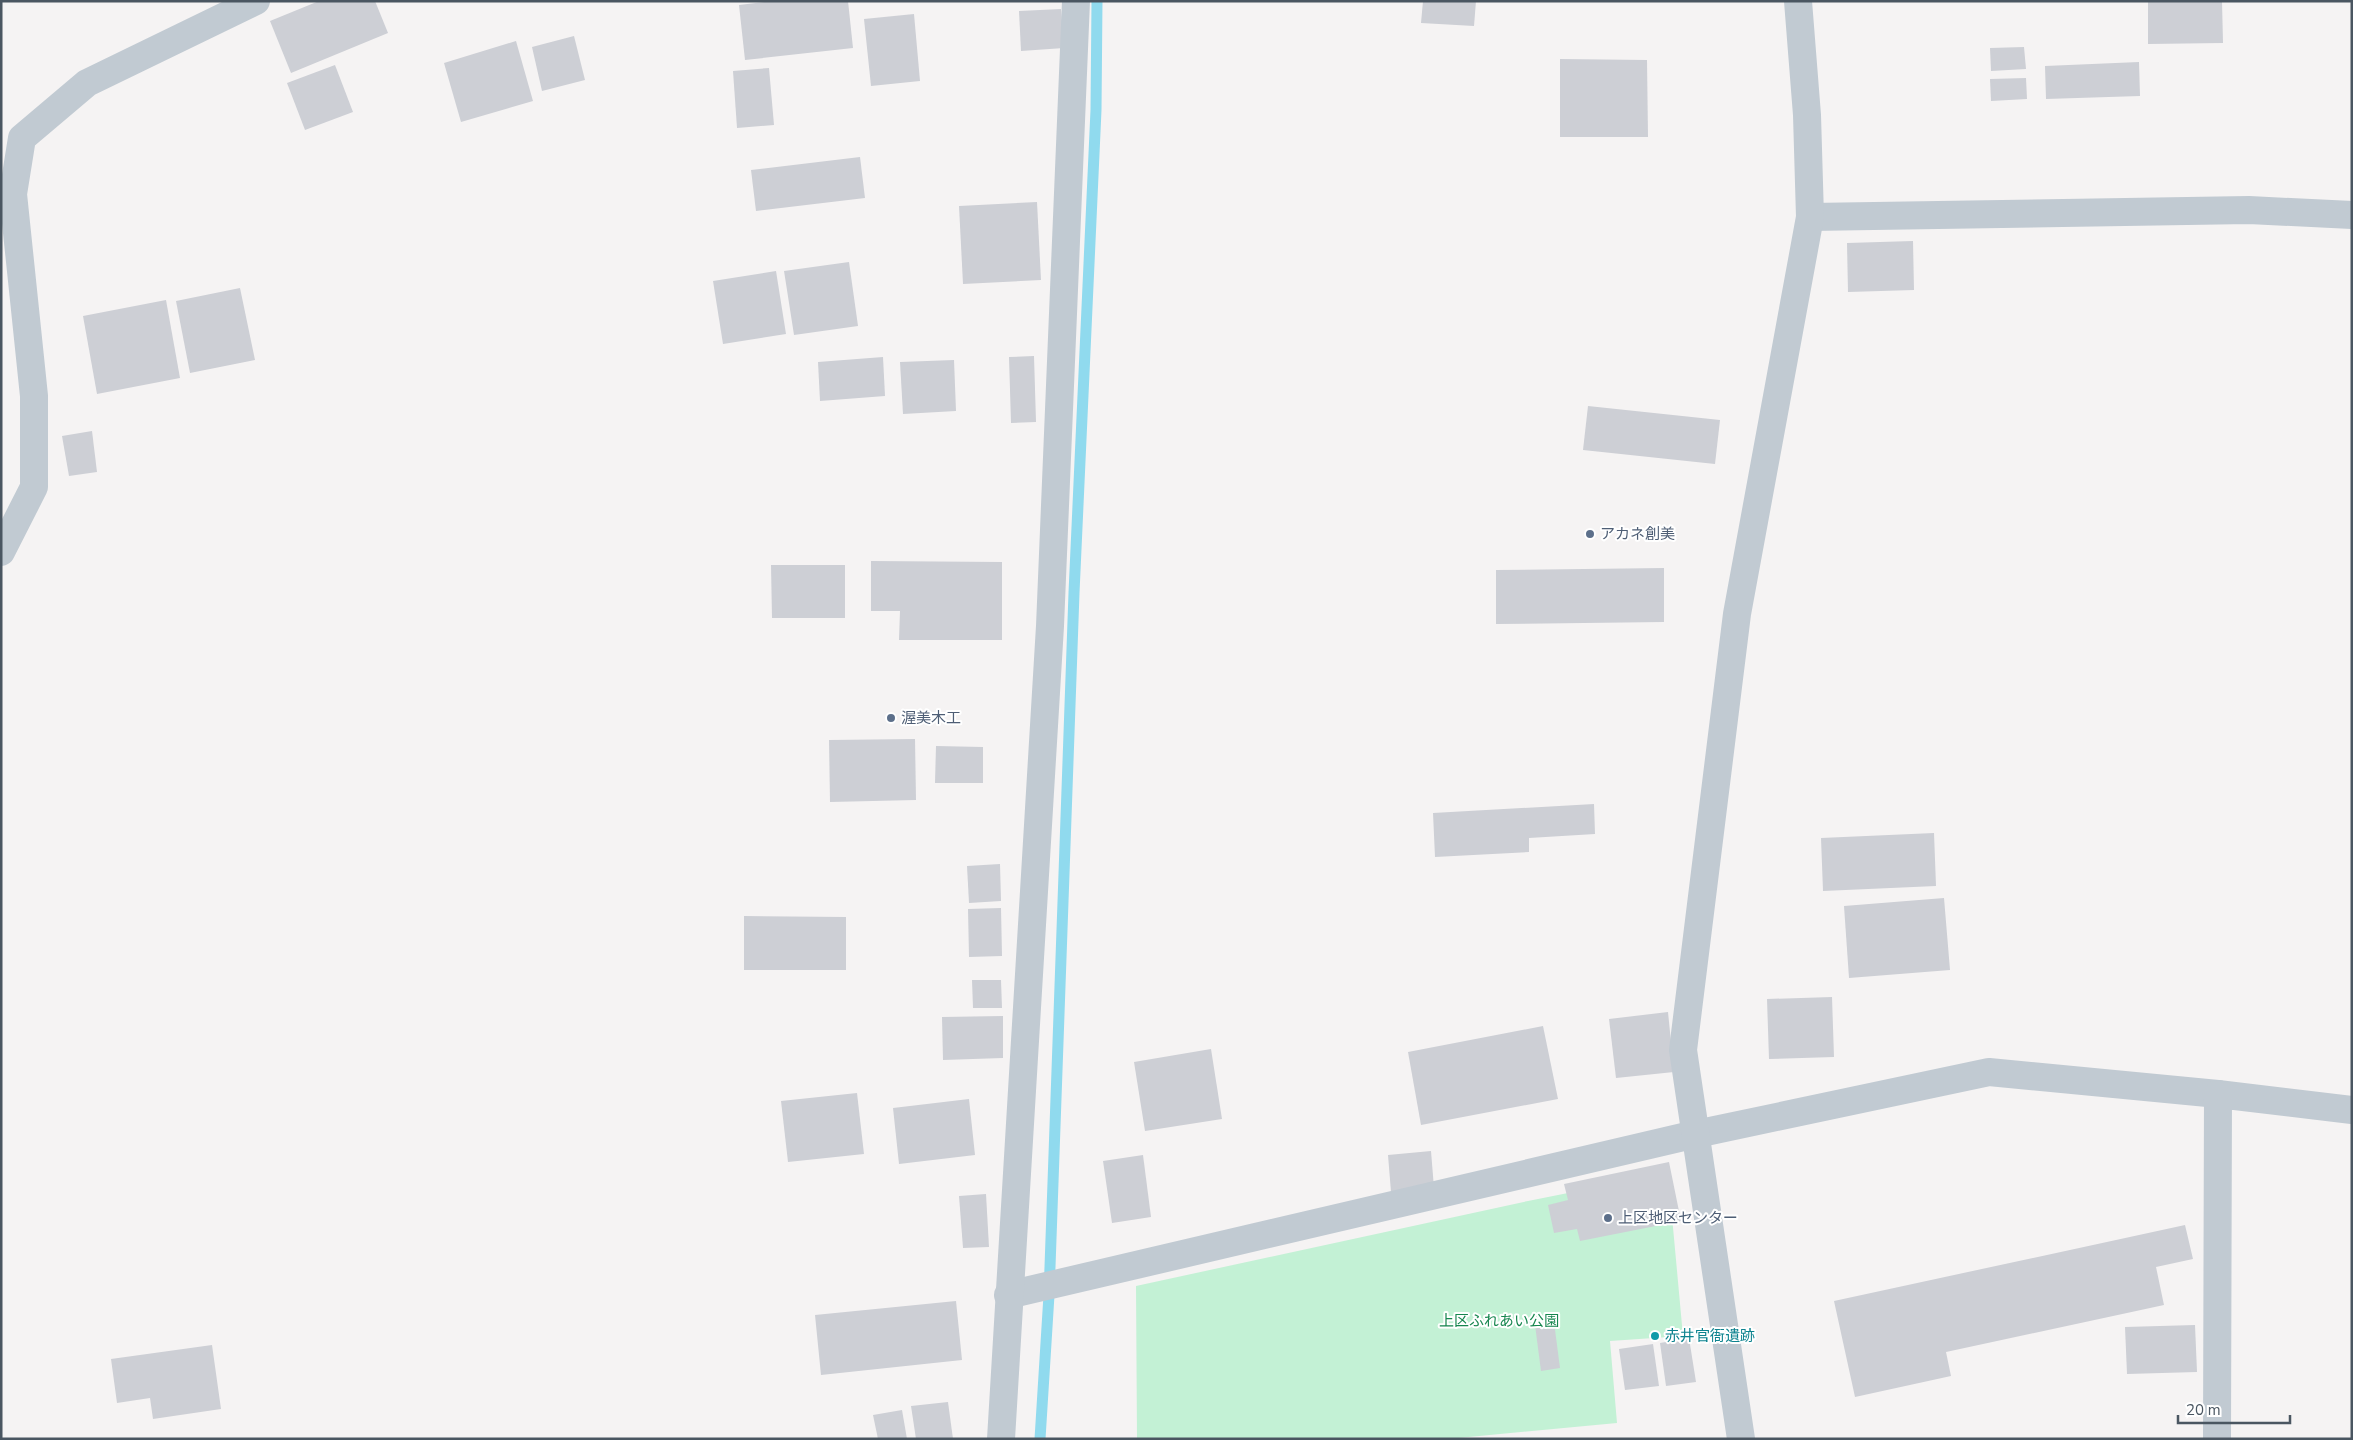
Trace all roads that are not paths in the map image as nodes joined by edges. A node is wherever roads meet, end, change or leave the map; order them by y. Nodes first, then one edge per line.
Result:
1 (256, 1) edge
2 (1076, 1) edge
3 (1798, 1) edge
4 (2352, 215) edge
5 (1810, 217) junction
6 (1, 552) edge
7 (2218, 1094) junction
8 (2352, 1110) edge
9 (1696, 1134) junction
10 (1008, 1295) junction
11 (1001, 1439) edge
12 (1742, 1439) edge
13 (2217, 1439) edge

1 - 6 street
2 - 10 street
3 - 5 street
4 - 5 street
5 - 9 street
7 - 8 street
7 - 9 street
7 - 13 street
9 - 10 street
9 - 12 street
10 - 11 street

